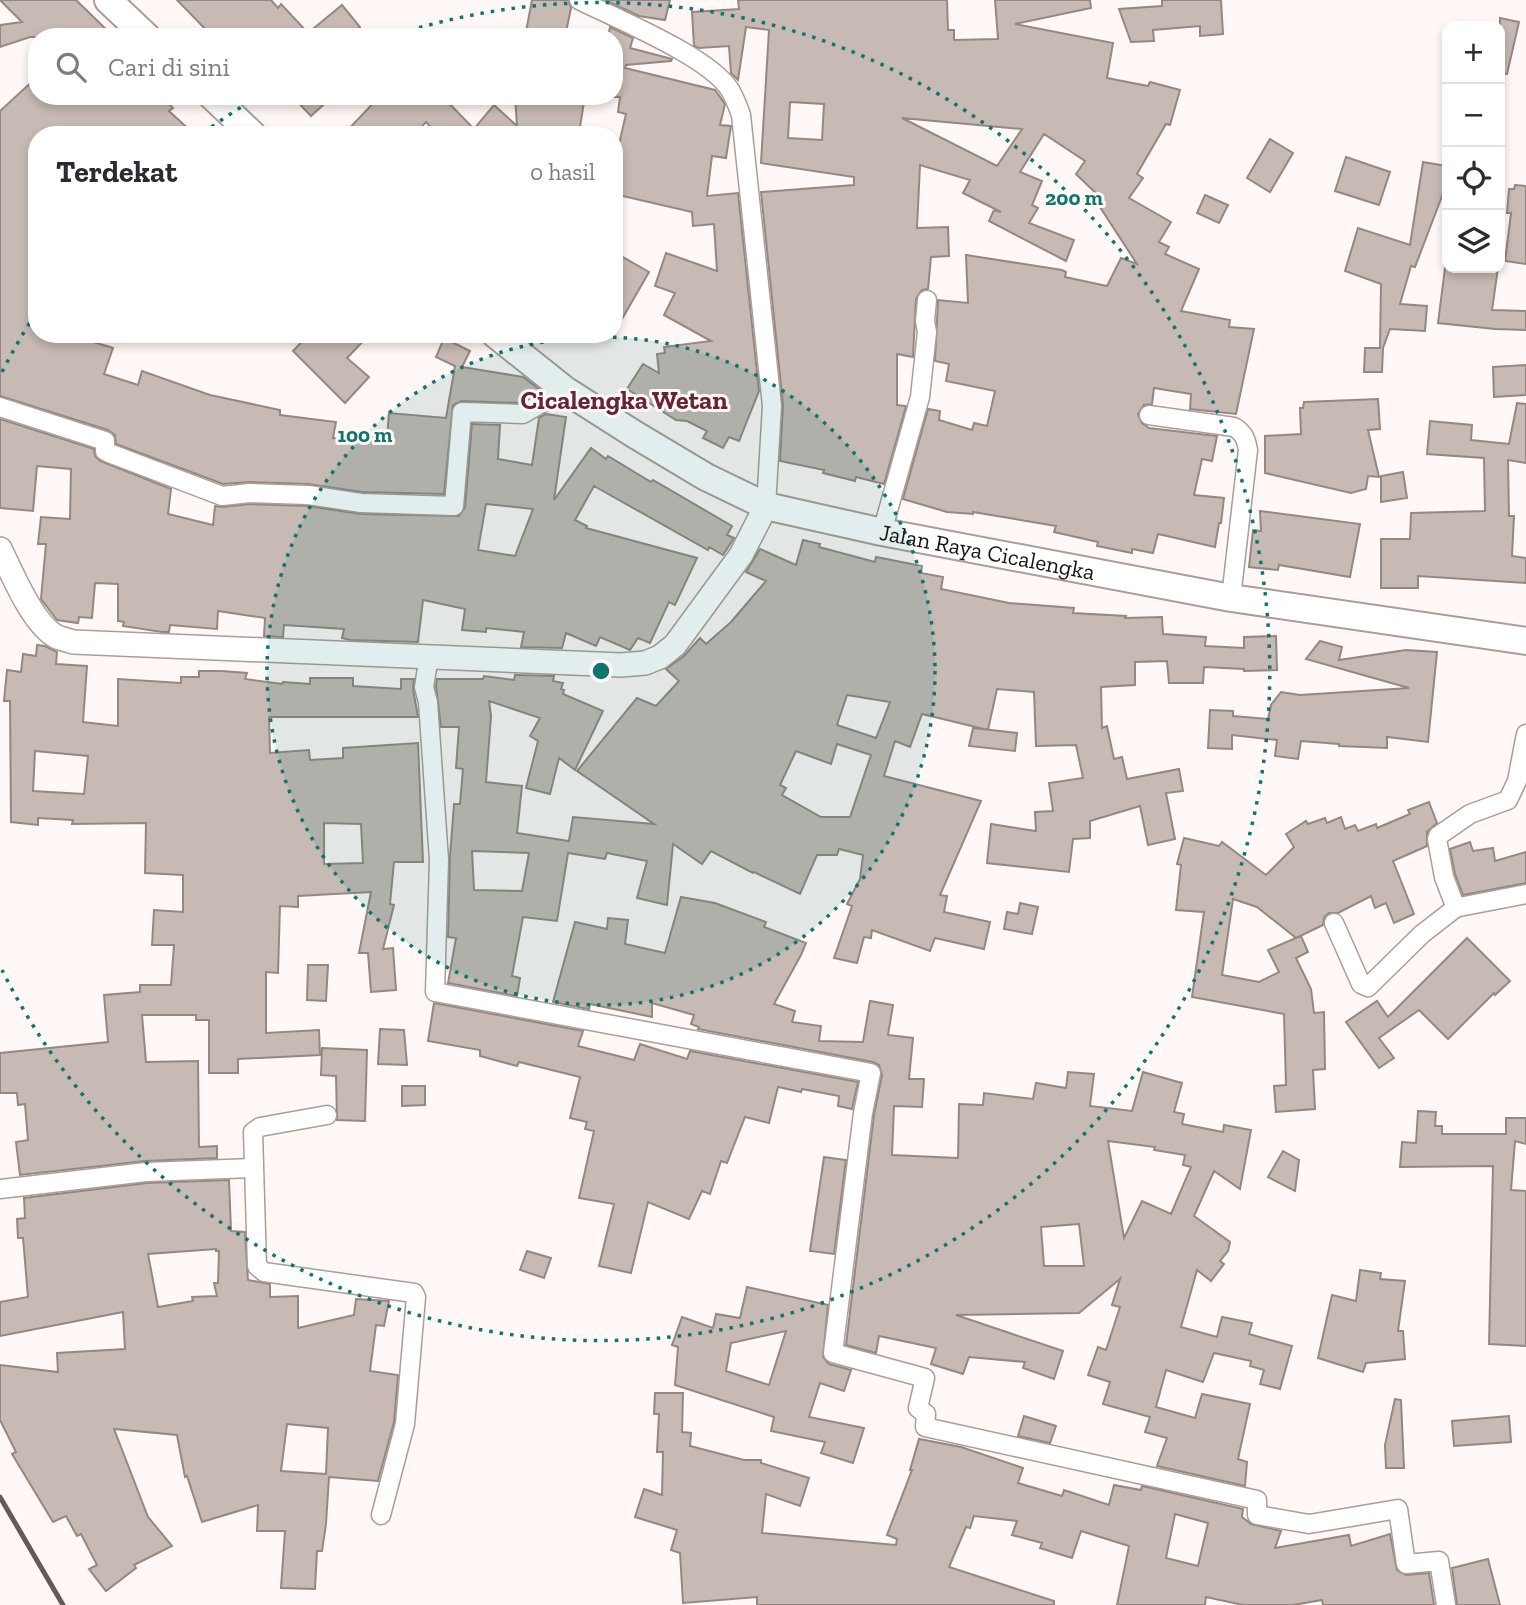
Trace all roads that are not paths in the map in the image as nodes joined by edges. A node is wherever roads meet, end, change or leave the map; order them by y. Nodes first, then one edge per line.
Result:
1 (108, 0) edge
2 (579, 0) edge
3 (138, 28) edge
4 (221, 105) edge
5 (244, 126) edge
6 (927, 300) dead end
7 (506, 343) edge
8 (565, 390) junction
9 (0, 407) edge
10 (1149, 415) dead end
11 (766, 506) junction
12 (882, 532) junction
13 (0, 549) edge
14 (1231, 598) junction
15 (1526, 641) edge
16 (429, 656) junction
17 (1526, 734) edge
18 (1526, 894) edge
19 (1454, 908) junction
20 (1334, 923) dead end
21 (327, 1115) dead end
22 (253, 1168) junction
23 (0, 1189) edge
24 (381, 1515) dead end
25 (1446, 1605) edge

1 - 3 main road
2 - 11 street
4 - 5 main road
6 - 12 street
7 - 8 main road, Jalan Raya Cicalengka
8 - 9 street
8 - 11 main road, Jalan Raya Cicalengka
10 - 14 street
11 - 12 main road, Jalan Raya Cicalengka
11 - 16 street
12 - 14 main road, Jalan Raya Cicalengka
13 - 16 street
14 - 15 main road, Jalan Raya Cicalengka
16 - 25 street
17 - 19 street
18 - 19 street
19 - 20 street
21 - 22 street
22 - 23 street
22 - 24 street

